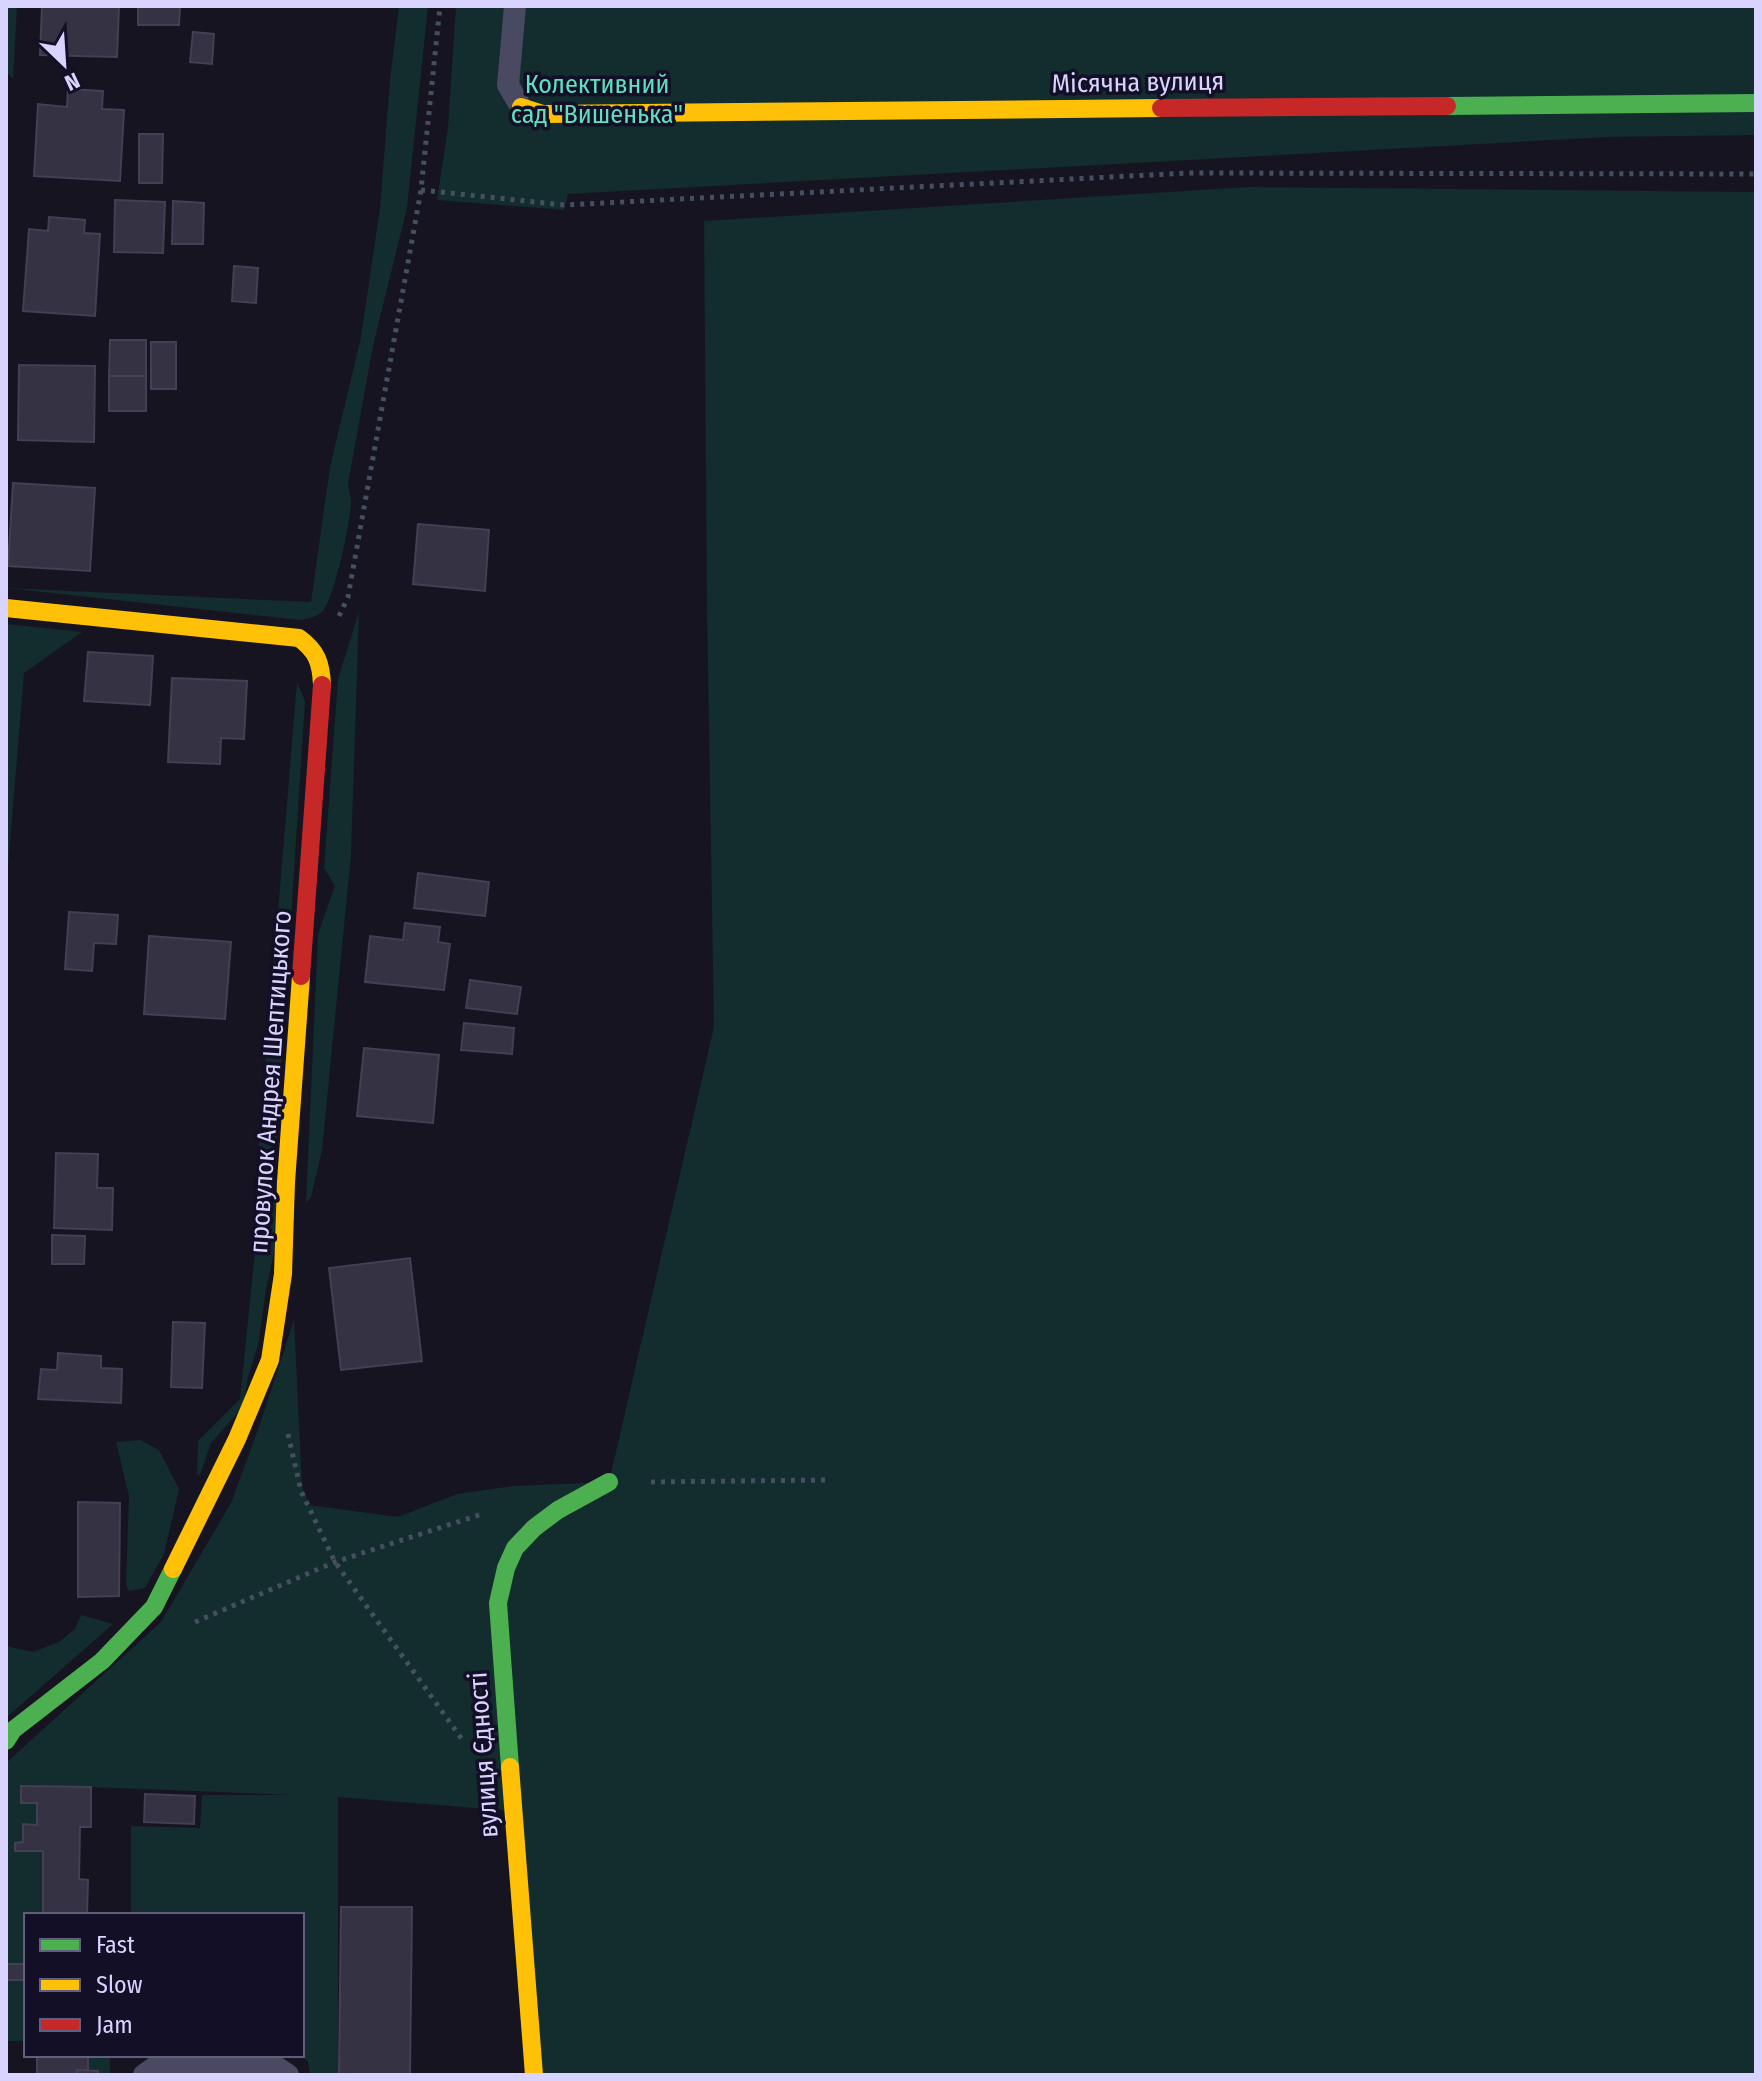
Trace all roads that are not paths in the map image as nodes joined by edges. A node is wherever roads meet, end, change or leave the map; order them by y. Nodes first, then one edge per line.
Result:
1 (515, 6) edge
2 (1756, 103) edge
3 (521, 107) joint
4 (6, 608) edge
5 (609, 1482) road end
6 (6, 1741) edge
7 (144, 2075) edge
8 (288, 2075) edge
9 (534, 2075) edge

1 - 3 lane
2 - 3 street, Місячна вулиця
4 - 6 street, провулок Андрея Шептицького
5 - 9 street, вулиця Єдності
7 - 8 lane

